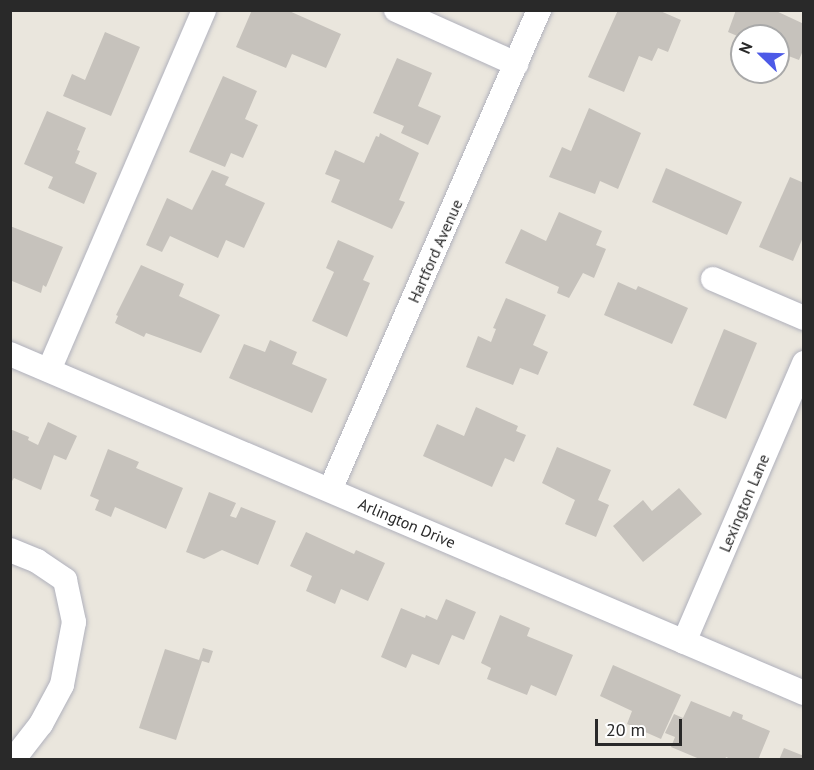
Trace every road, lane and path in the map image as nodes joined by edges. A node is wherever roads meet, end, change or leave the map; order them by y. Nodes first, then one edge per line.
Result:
1 (204, 10) edge
2 (396, 10) edge
3 (539, 10) edge
4 (516, 64) junction
5 (712, 279) dead end
6 (804, 318) edge
7 (10, 354) edge
8 (804, 363) edge
9 (49, 370) junction
10 (330, 490) junction
11 (10, 550) edge
12 (684, 642) junction
13 (804, 693) edge
14 (13, 759) edge

1 - 9 street
2 - 4 street
3 - 4 street, Hartford Avenue
4 - 10 street, Hartford Avenue
5 - 6 street
7 - 9 street, Arlington Drive
8 - 12 street, Lexington Lane
9 - 10 street, Arlington Drive
10 - 12 street, Arlington Drive
11 - 14 street
12 - 13 street, Arlington Drive

